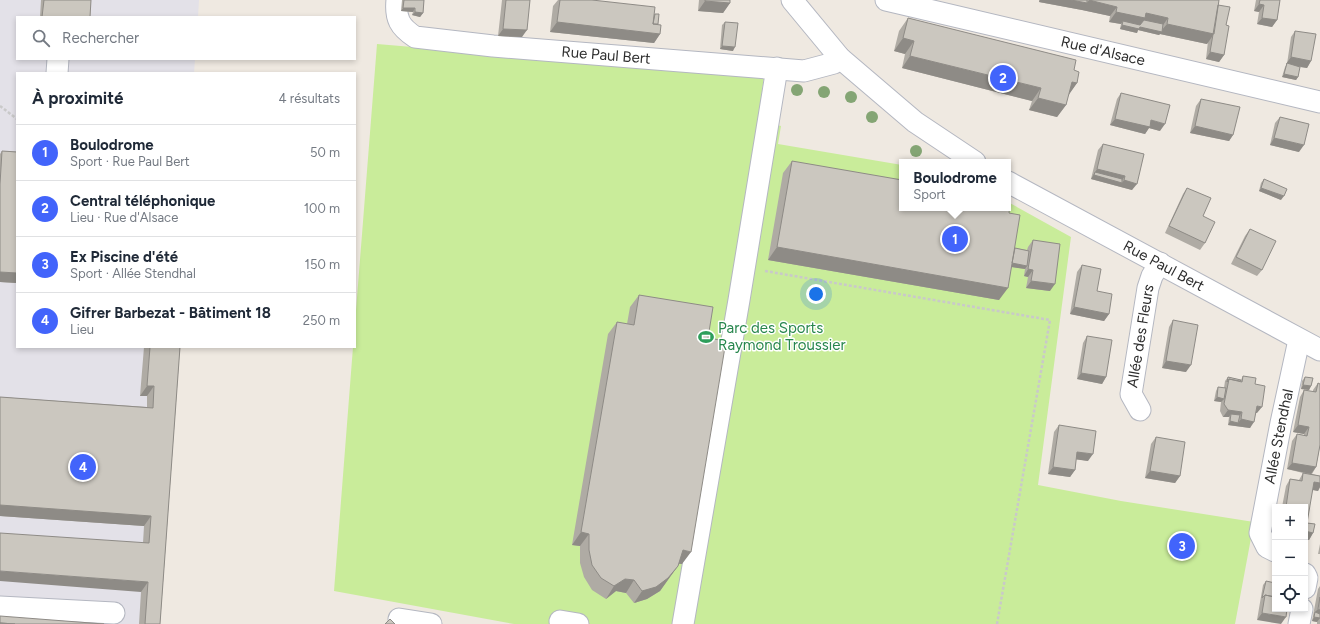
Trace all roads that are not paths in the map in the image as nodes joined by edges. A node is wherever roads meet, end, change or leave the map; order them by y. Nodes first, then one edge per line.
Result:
1 (397, 0) edge
2 (792, 0) edge
3 (886, 0) edge
4 (840, 58) junction
5 (58, 60) edge
6 (777, 68) junction
7 (57, 72) edge
8 (1320, 102) edge
9 (970, 159) edge
10 (1011, 184) edge
11 (1160, 263) junction
12 (1299, 340) junction
13 (1320, 350) edge
14 (1140, 410) dead end
15 (1272, 550) edge
16 (0, 607) edge
17 (1301, 612) edge
18 (114, 613) dead end
19 (399, 619) dead end
20 (431, 624) edge
21 (683, 624) edge
22 (1299, 624) edge

1 - 6 street, Rue Paul Bert
2 - 4 street
3 - 8 street, Rue d'Alsace
4 - 6 street, Rue Paul Bert
4 - 9 street
5 - 7 street
6 - 21 street
10 - 11 street, Rue Paul Bert
11 - 12 street, Rue Paul Bert
11 - 14 street, Allée des Fleurs
12 - 13 street, Rue Paul Bert
12 - 15 street, Allée Stendhal
16 - 18 street
17 - 22 street
19 - 20 street

